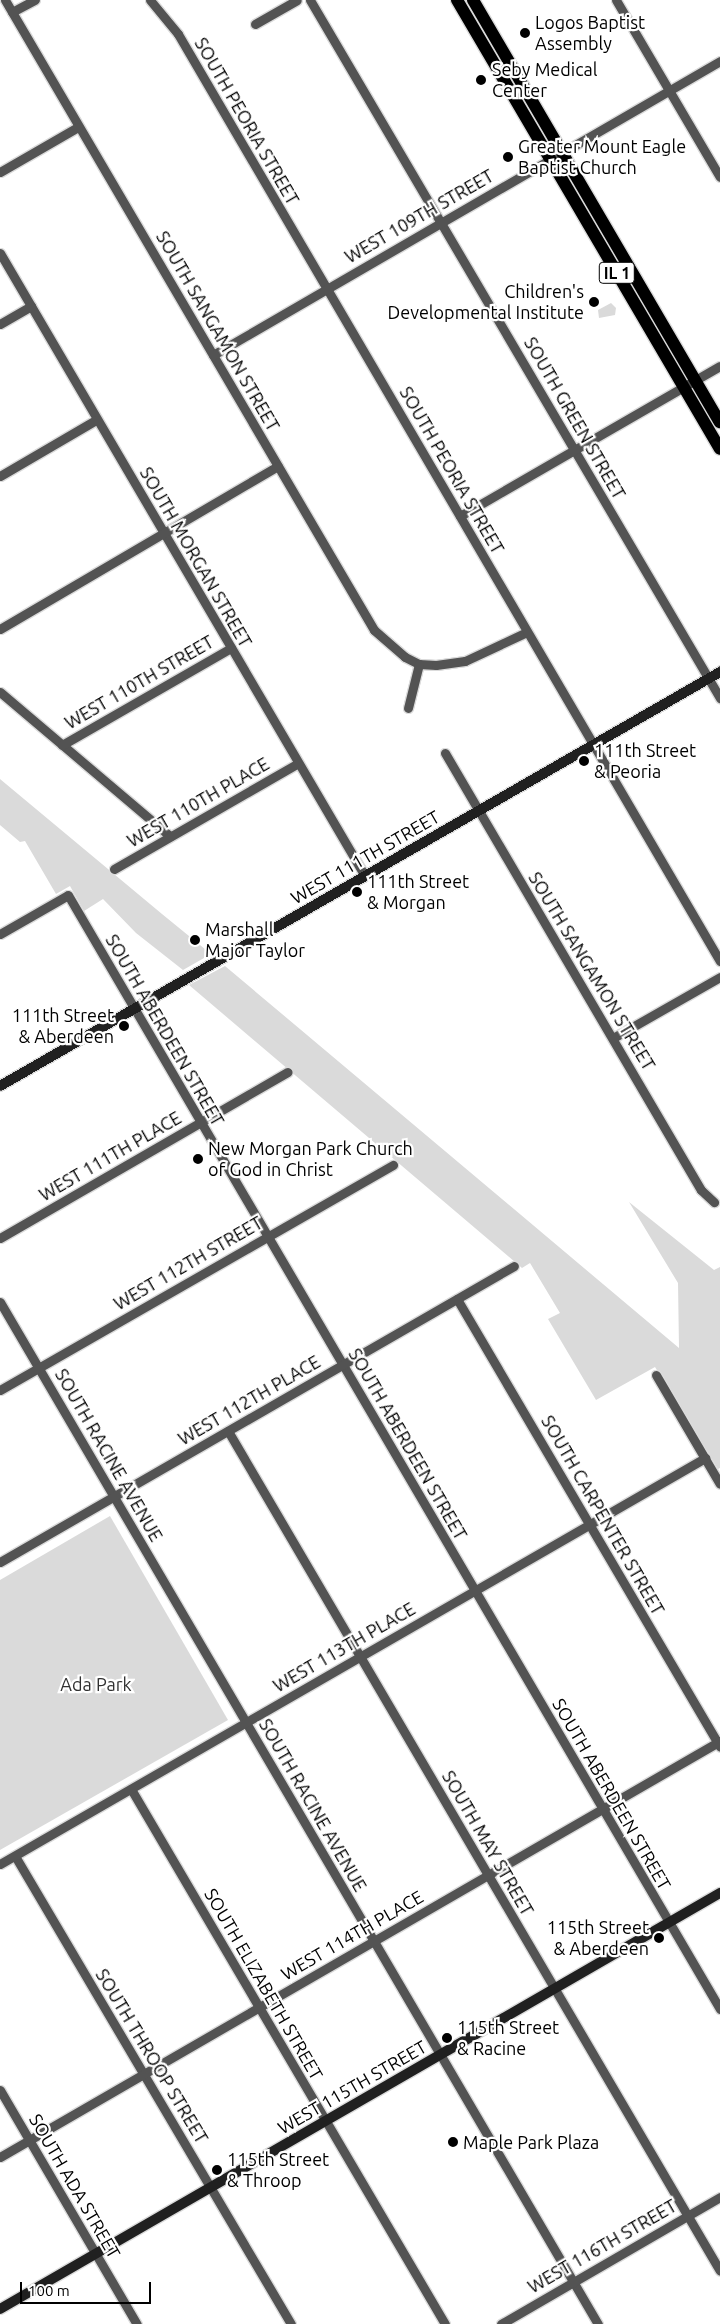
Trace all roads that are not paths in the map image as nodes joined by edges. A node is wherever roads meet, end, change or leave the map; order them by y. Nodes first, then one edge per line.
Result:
1 (5, 0) edge
2 (35, 0) edge
3 (150, 0) edge
4 (297, 0) edge
5 (310, 0) edge
6 (457, 0) edge
7 (473, 0) edge
8 (616, 0) edge
9 (12, 12) junction
10 (255, 24) dead end
11 (720, 61) edge
12 (669, 90) junction
13 (78, 127) junction
14 (562, 152) junction
15 (550, 159) junction
16 (0, 172) edge
17 (720, 177) edge
18 (441, 222) junction
19 (0, 253) edge
20 (327, 289) junction
21 (31, 306) junction
22 (0, 324) edge
23 (213, 355) junction
24 (720, 366) edge
25 (696, 380) junction
26 (684, 387) junction
27 (96, 420) junction
28 (720, 422) edge
29 (720, 449) edge
30 (575, 450) junction
31 (278, 466) junction
32 (0, 476) edge
33 (460, 516) junction
34 (164, 533) junction
35 (0, 629) edge
36 (527, 632) junction
37 (231, 648) junction
38 (419, 664) junction
39 (720, 672) edge
40 (708, 678) junction
41 (0, 692) edge
42 (720, 698) edge
43 (408, 708) dead end
44 (594, 744) junction
45 (62, 745) junction
46 (445, 753) dead end
47 (298, 763) junction
48 (478, 810) junction
49 (170, 836) junction
50 (114, 869) dead end
51 (364, 876) junction
52 (0, 934) edge
53 (720, 961) edge
54 (720, 977) edge
55 (134, 1008) junction
56 (614, 1038) junction
57 (288, 1072) dead end
58 (0, 1086) edge
59 (201, 1122) junction
60 (393, 1165) dead end
61 (714, 1202) dead end
62 (268, 1236) junction
63 (0, 1238) edge
64 (514, 1266) dead end
65 (457, 1299) junction
66 (0, 1302) edge
67 (343, 1365) junction
68 (39, 1368) junction
69 (656, 1375) dead end
70 (0, 1390) edge
71 (228, 1431) junction
72 (705, 1458) junction
73 (720, 1484) edge
74 (114, 1496) junction
75 (589, 1524) junction
76 (0, 1562) edge
77 (475, 1590) junction
78 (360, 1657) junction
79 (246, 1722) junction
80 (719, 1744) edge
81 (131, 1789) junction
82 (603, 1809) junction
83 (16, 1856) junction
84 (0, 1864) edge
85 (488, 1875) junction
86 (720, 1893) edge
87 (669, 1922) junction
88 (374, 1941) junction
89 (555, 1988) junction
90 (259, 2007) junction
91 (720, 2009) edge
92 (441, 2054) junction
93 (144, 2074) junction
94 (0, 2090) edge
95 (325, 2121) junction
96 (29, 2140) junction
97 (0, 2157) edge
98 (211, 2187) junction
99 (720, 2197) edge
100 (688, 2216) junction
101 (96, 2253) junction
102 (720, 2271) edge
103 (574, 2282) junction
104 (0, 2309) edge
105 (137, 2324) edge
106 (291, 2324) edge
107 (445, 2324) edge
108 (500, 2324) edge
109 (598, 2324) edge

1 - 9 street, SOUTH SANGAMON STREET
2 - 9 street
3 - 20 street, SOUTH PEORIA STREET
4 - 10 street
5 - 18 street, SOUTH GREEN STREET
6 - 15 main road, IL 1
7 - 14 main road, IL 1
8 - 12 street
9 - 13 street, SOUTH SANGAMON STREET
11 - 12 street, WEST 109TH STREET
12 - 14 street, WEST 109TH STREET
12 - 17 street
13 - 16 street
13 - 23 street, SOUTH SANGAMON STREET
14 - 15 street, WEST 109TH STREET
14 - 25 main road, IL 1
15 - 18 street, WEST 109TH STREET
15 - 26 main road, IL 1
18 - 20 street, WEST 109TH STREET
18 - 30 street, SOUTH GREEN STREET
19 - 21 street, SOUTH MORGAN STREET
20 - 23 street, WEST 109TH STREET
20 - 33 street, SOUTH PEORIA STREET
21 - 22 street
21 - 27 street, SOUTH MORGAN STREET
23 - 31 street, SOUTH SANGAMON STREET
24 - 25 street
25 - 26 street
25 - 28 main road, IL 1
26 - 29 main road, IL 1
26 - 30 street
27 - 32 street
27 - 34 street, SOUTH MORGAN STREET
30 - 33 street
30 - 40 street, SOUTH GREEN STREET
31 - 34 street
31 - 38 street, SOUTH SANGAMON STREET
33 - 36 street, SOUTH PEORIA STREET
34 - 35 street
34 - 37 street, SOUTH MORGAN STREET
36 - 38 street
36 - 44 street, SOUTH PEORIA STREET
37 - 45 street, WEST 110TH STREET
37 - 47 street, SOUTH MORGAN STREET
38 - 43 street
39 - 40 street, WEST 111TH STREET
40 - 42 street, SOUTH GREEN STREET
40 - 44 street, WEST 111TH STREET
41 - 45 street
44 - 48 street, WEST 111TH STREET
44 - 53 street, SOUTH PEORIA STREET
45 - 49 street
46 - 48 street, SOUTH SANGAMON STREET
47 - 49 street, WEST 110TH PLACE
47 - 51 street, SOUTH MORGAN STREET
48 - 51 street, WEST 111TH STREET
48 - 56 street, SOUTH SANGAMON STREET
49 - 50 street, WEST 110TH PLACE
51 - 55 street, WEST 111TH STREET
52 - 55 street, SOUTH ABERDEEN STREET
54 - 56 street
55 - 58 street, WEST 111TH STREET
55 - 59 street, SOUTH ABERDEEN STREET
56 - 61 street, SOUTH SANGAMON STREET
57 - 59 street, WEST 111TH PLACE
59 - 62 street, SOUTH ABERDEEN STREET
59 - 63 street, WEST 111TH PLACE
60 - 62 street, WEST 112TH STREET
62 - 67 street, SOUTH ABERDEEN STREET
62 - 68 street, WEST 112TH STREET
64 - 65 street, WEST 112TH PLACE
65 - 67 street, WEST 112TH PLACE
65 - 75 street, SOUTH CARPENTER STREET
66 - 68 street, SOUTH RACINE AVENUE
67 - 71 street, WEST 112TH PLACE
67 - 77 street, SOUTH ABERDEEN STREET
68 - 70 street, WEST 112TH STREET
68 - 74 street, SOUTH RACINE AVENUE
69 - 72 street
71 - 74 street, WEST 112TH PLACE
71 - 78 street, SOUTH MAY STREET
72 - 73 street
72 - 75 street, WEST 113TH PLACE
74 - 76 street, WEST 112TH PLACE
74 - 79 street, SOUTH RACINE AVENUE
75 - 77 street, WEST 113TH PLACE
75 - 80 street, SOUTH CARPENTER STREET
77 - 78 street, WEST 113TH PLACE
77 - 82 street, SOUTH ABERDEEN STREET
78 - 79 street, WEST 113TH PLACE
78 - 85 street, SOUTH MAY STREET
79 - 81 street, WEST 113TH PLACE
79 - 88 street, SOUTH RACINE AVENUE
80 - 82 street, WEST 114TH PLACE
81 - 83 street, WEST 113TH PLACE
81 - 90 street, SOUTH ELIZABETH STREET
82 - 85 street, WEST 114TH PLACE
82 - 87 street, SOUTH ABERDEEN STREET
83 - 84 street, WEST 113TH PLACE
83 - 93 street, SOUTH THROOP STREET
85 - 88 street, WEST 114TH PLACE
85 - 89 street, SOUTH MAY STREET
86 - 87 street, WEST 115TH STREET
87 - 89 street, WEST 115TH STREET
87 - 91 street, SOUTH ABERDEEN STREET
88 - 90 street, WEST 114TH PLACE
88 - 92 street, SOUTH RACINE AVENUE
89 - 92 street, WEST 115TH STREET
89 - 100 street, SOUTH MAY STREET
90 - 93 street, WEST 114TH PLACE
90 - 95 street, SOUTH ELIZABETH STREET
92 - 95 street, WEST 115TH STREET
92 - 103 street, SOUTH RACINE AVENUE
93 - 96 street, WEST 114TH PLACE
93 - 98 street, SOUTH THROOP STREET
94 - 96 street, SOUTH ADA STREET
95 - 98 street, WEST 115TH STREET
95 - 107 street, SOUTH ELIZABETH STREET
96 - 97 street, WEST 114TH PLACE
96 - 101 street, SOUTH ADA STREET
98 - 101 street, WEST 115TH STREET
98 - 106 street, SOUTH THROOP STREET
99 - 100 street, WEST 116TH STREET
100 - 102 street, SOUTH MAY STREET
100 - 103 street, WEST 116TH STREET
101 - 104 street, WEST 115TH STREET
101 - 105 street, SOUTH ADA STREET
103 - 108 street, WEST 116TH STREET
103 - 109 street, SOUTH RACINE AVENUE

